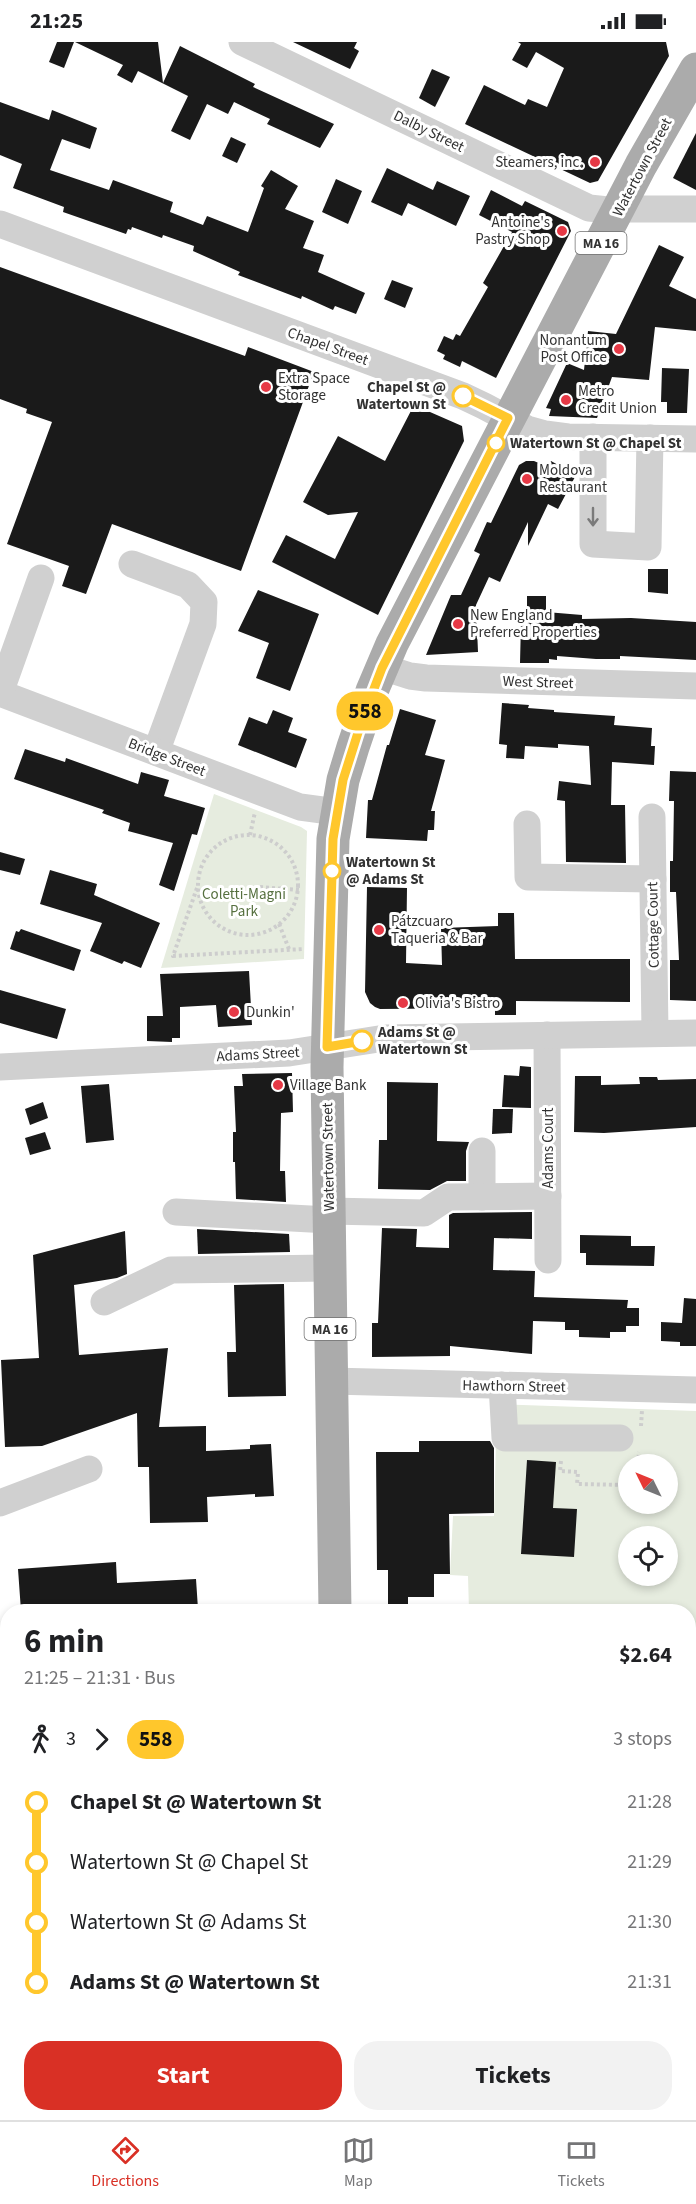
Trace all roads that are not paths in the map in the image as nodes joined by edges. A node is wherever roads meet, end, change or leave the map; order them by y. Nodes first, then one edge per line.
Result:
1 (242, 42) edge
2 (696, 69) edge
3 (696, 209) edge
4 (619, 210) junction
5 (0, 224) edge
6 (508, 418) junction
7 (593, 437) junction
8 (650, 438) junction
9 (696, 439) edge
10 (132, 564) dead end
11 (41, 578) dead end
12 (382, 668) junction
13 (696, 686) edge
14 (0, 693) edge
15 (156, 752) junction
16 (337, 812) junction
17 (652, 817) dead end
18 (527, 824) dead end
19 (653, 879) junction
20 (655, 1032) junction
21 (696, 1033) edge
22 (547, 1035) junction
23 (327, 1047) junction
24 (0, 1067) edge
25 (482, 1151) dead end
26 (548, 1196) junction
27 (482, 1197) junction
28 (176, 1212) dead end
29 (329, 1215) junction
30 (548, 1260) dead end
31 (330, 1268) junction
32 (104, 1302) dead end
33 (331, 1381) junction
34 (502, 1385) junction
35 (696, 1390) edge
36 (620, 1438) dead end
37 (89, 1469) dead end
38 (0, 1503) edge
39 (335, 1604) edge

1 - 4 street, Dalby Street
2 - 4 main road, Watertown Street / MA 16
3 - 4 street, Dalby Street
4 - 6 main road, Watertown Street / MA 16
5 - 6 street, Chapel Street
6 - 7 street, Chapel Street
6 - 12 main road, Watertown Street / MA 16
7 - 8 street, Chapel Street
7 -> 8 street
8 - 9 street, Chapel Street
10 - 15 street
11 - 14 street
12 - 13 street, West Street
12 - 16 main road, Watertown Street / MA 16
14 - 15 street, Bridge Street
15 - 16 street, Bridge Street
16 - 23 main road, Watertown Street / MA 16
17 - 19 street, Cottage Court
18 - 19 street
19 - 20 street, Cottage Court
20 - 21 street, Adams Street
20 - 22 street, Adams Street
22 - 23 street, Adams Street
22 - 26 street, Adams Court
23 - 24 street, Adams Street
23 - 29 main road, Watertown Street / MA 16
25 - 27 street
26 - 27 street
26 - 30 street, Adams Court
27 - 29 street
28 - 29 street
29 - 31 main road, Watertown Street / MA 16
31 - 32 street
31 - 33 main road, Watertown Street / MA 16
33 - 34 street, Hawthorn Street
33 - 39 main road, Watertown Street / MA 16
34 - 35 street, Hawthorn Street
34 - 36 street
37 - 38 street

